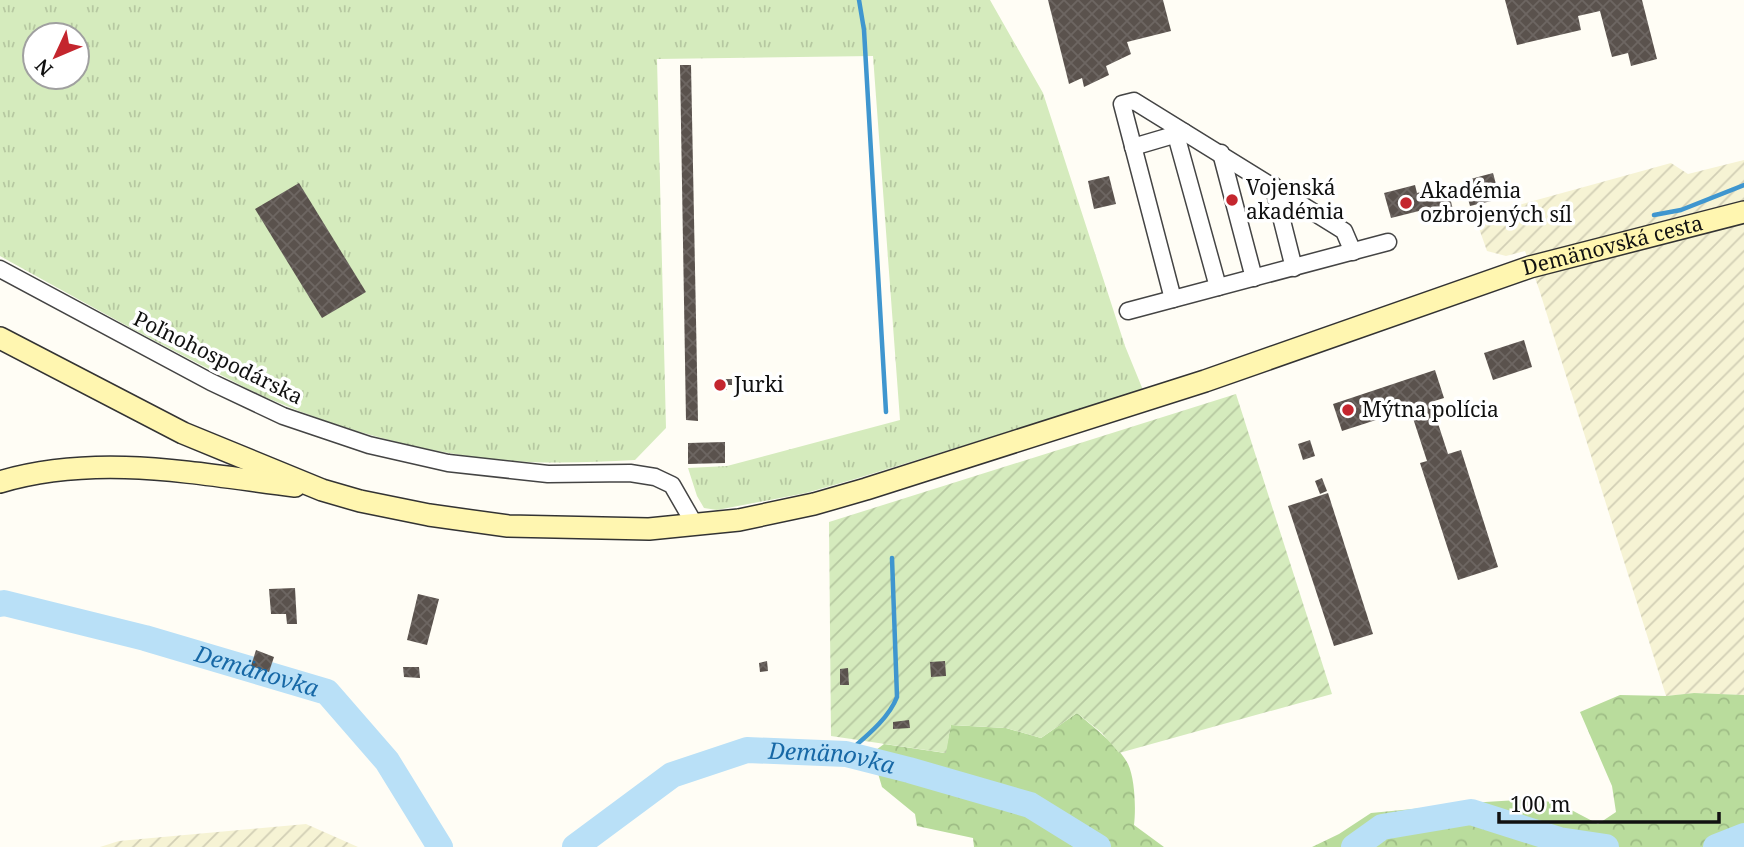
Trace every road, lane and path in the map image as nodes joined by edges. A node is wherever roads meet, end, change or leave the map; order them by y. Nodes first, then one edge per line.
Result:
1 (1180, 133) junction
2 (1133, 147) junction
3 (1221, 153) junction
4 (1273, 185) junction
5 (1744, 212) edge
6 (1388, 242) dead end
7 (1353, 252) junction
8 (1294, 268) junction
9 (0, 269) edge
10 (1254, 278) junction
11 (1218, 287) junction
12 (1173, 299) junction
13 (1128, 311) dead end
14 (0, 338) edge
15 (0, 481) edge
16 (322, 490) junction
17 (695, 525) junction

1 - 2 street
1 - 2 street
1 - 3 street
1 - 11 street
2 - 12 street
3 - 4 street
3 - 10 street
4 - 7 street
4 - 8 street
5 - 17 main road, Demänovská cesta
6 - 7 street
7 - 8 street
8 - 10 street
9 - 17 street, Poľnohospodárska
10 - 11 street
11 - 12 street
12 - 13 street
14 - 16 main road
15 - 16 main road
16 - 17 main road, Demänovská cesta

